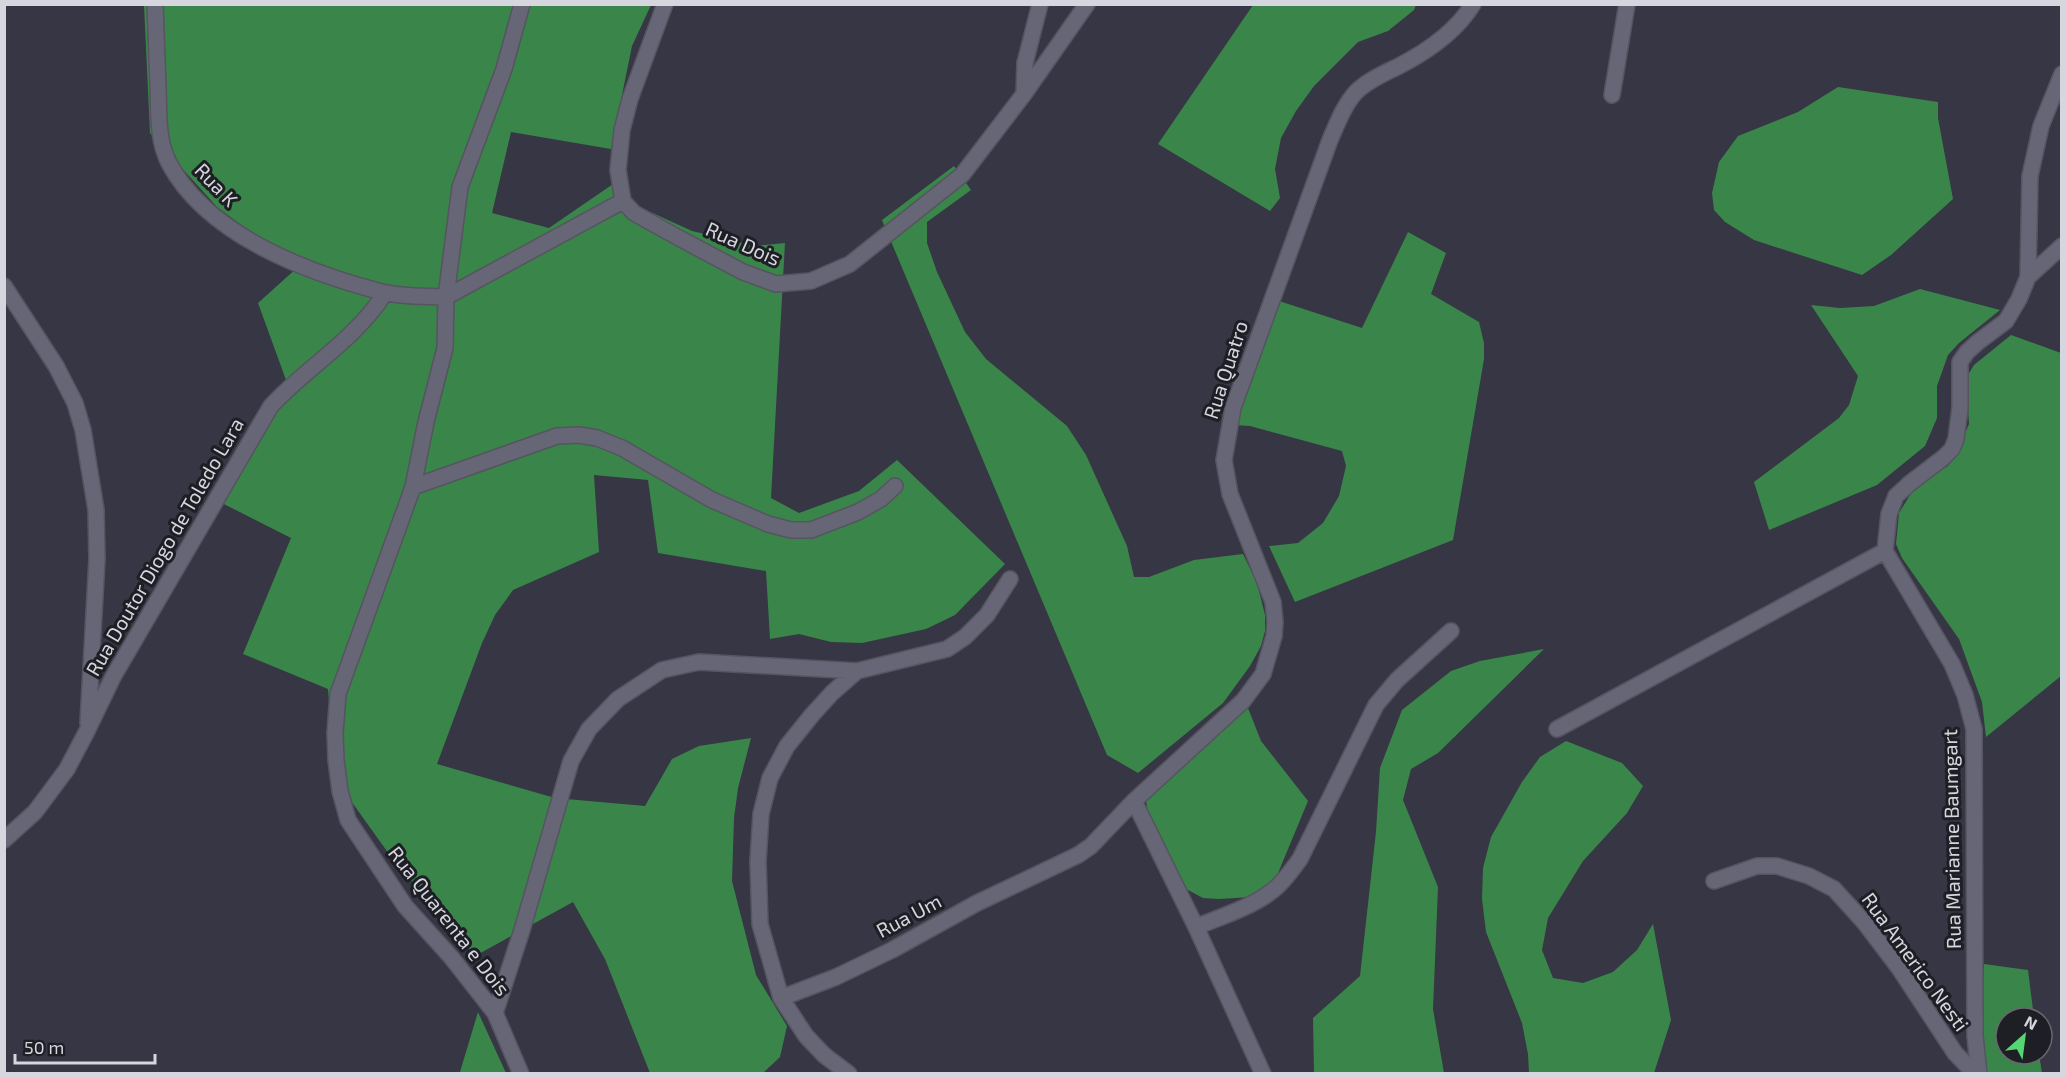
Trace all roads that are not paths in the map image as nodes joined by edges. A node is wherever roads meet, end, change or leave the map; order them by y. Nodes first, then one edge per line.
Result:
1 (155, 4) edge
2 (522, 4) edge
3 (665, 4) edge
4 (1040, 4) edge
5 (1087, 4) edge
6 (1473, 4) edge
7 (1627, 4) edge
8 (2061, 74) edge
9 (1024, 94) junction
10 (1612, 95) dead end
11 (622, 201) junction
12 (2061, 246) edge
13 (2028, 277) junction
14 (4, 286) edge
15 (385, 293) junction
16 (446, 297) junction
17 (895, 486) dead end
18 (413, 487) junction
19 (1885, 551) junction
20 (1010, 579) dead end
21 (1451, 631) dead end
22 (857, 670) junction
23 (1557, 729) dead end
24 (87, 731) junction
25 (1134, 801) junction
26 (4, 840) edge
27 (1055, 866) joint
28 (1714, 881) dead end
29 (1196, 927) junction
30 (781, 998) junction
31 (495, 1013) junction
32 (521, 1074) edge
33 (849, 1074) edge
34 (1263, 1074) edge
35 (1977, 1074) edge

1 - 15 street, Rua K
2 - 16 street, Rua Quarenta e Dois
3 - 11 street
4 - 9 street
5 - 9 street, Rua Dois
6 - 25 street, Rua Quatro
7 - 10 street
8 - 13 street
9 - 11 street, Rua Dois
11 - 16 street
12 - 13 street
13 - 19 street
14 - 24 street
15 - 16 street, Rua K
15 - 24 street, Rua Doutor Diogo de Toledo Lara
16 - 18 street, Rua Quarenta e Dois
17 - 18 street
18 - 31 street, Rua Quarenta e Dois
19 - 23 street
19 - 35 street, Rua Marianne Baumgart
20 - 22 street
21 - 29 street
22 - 30 street
22 - 31 street
24 - 26 street, Rua Doutor Diogo de Toledo Lara
25 - 27 street, Rua Quatro
25 - 29 street
27 - 30 street, Rua Um
28 - 35 street, Rua Americo Nesti
29 - 34 street
30 - 33 street
31 - 32 street, Rua Quarenta e Dois

